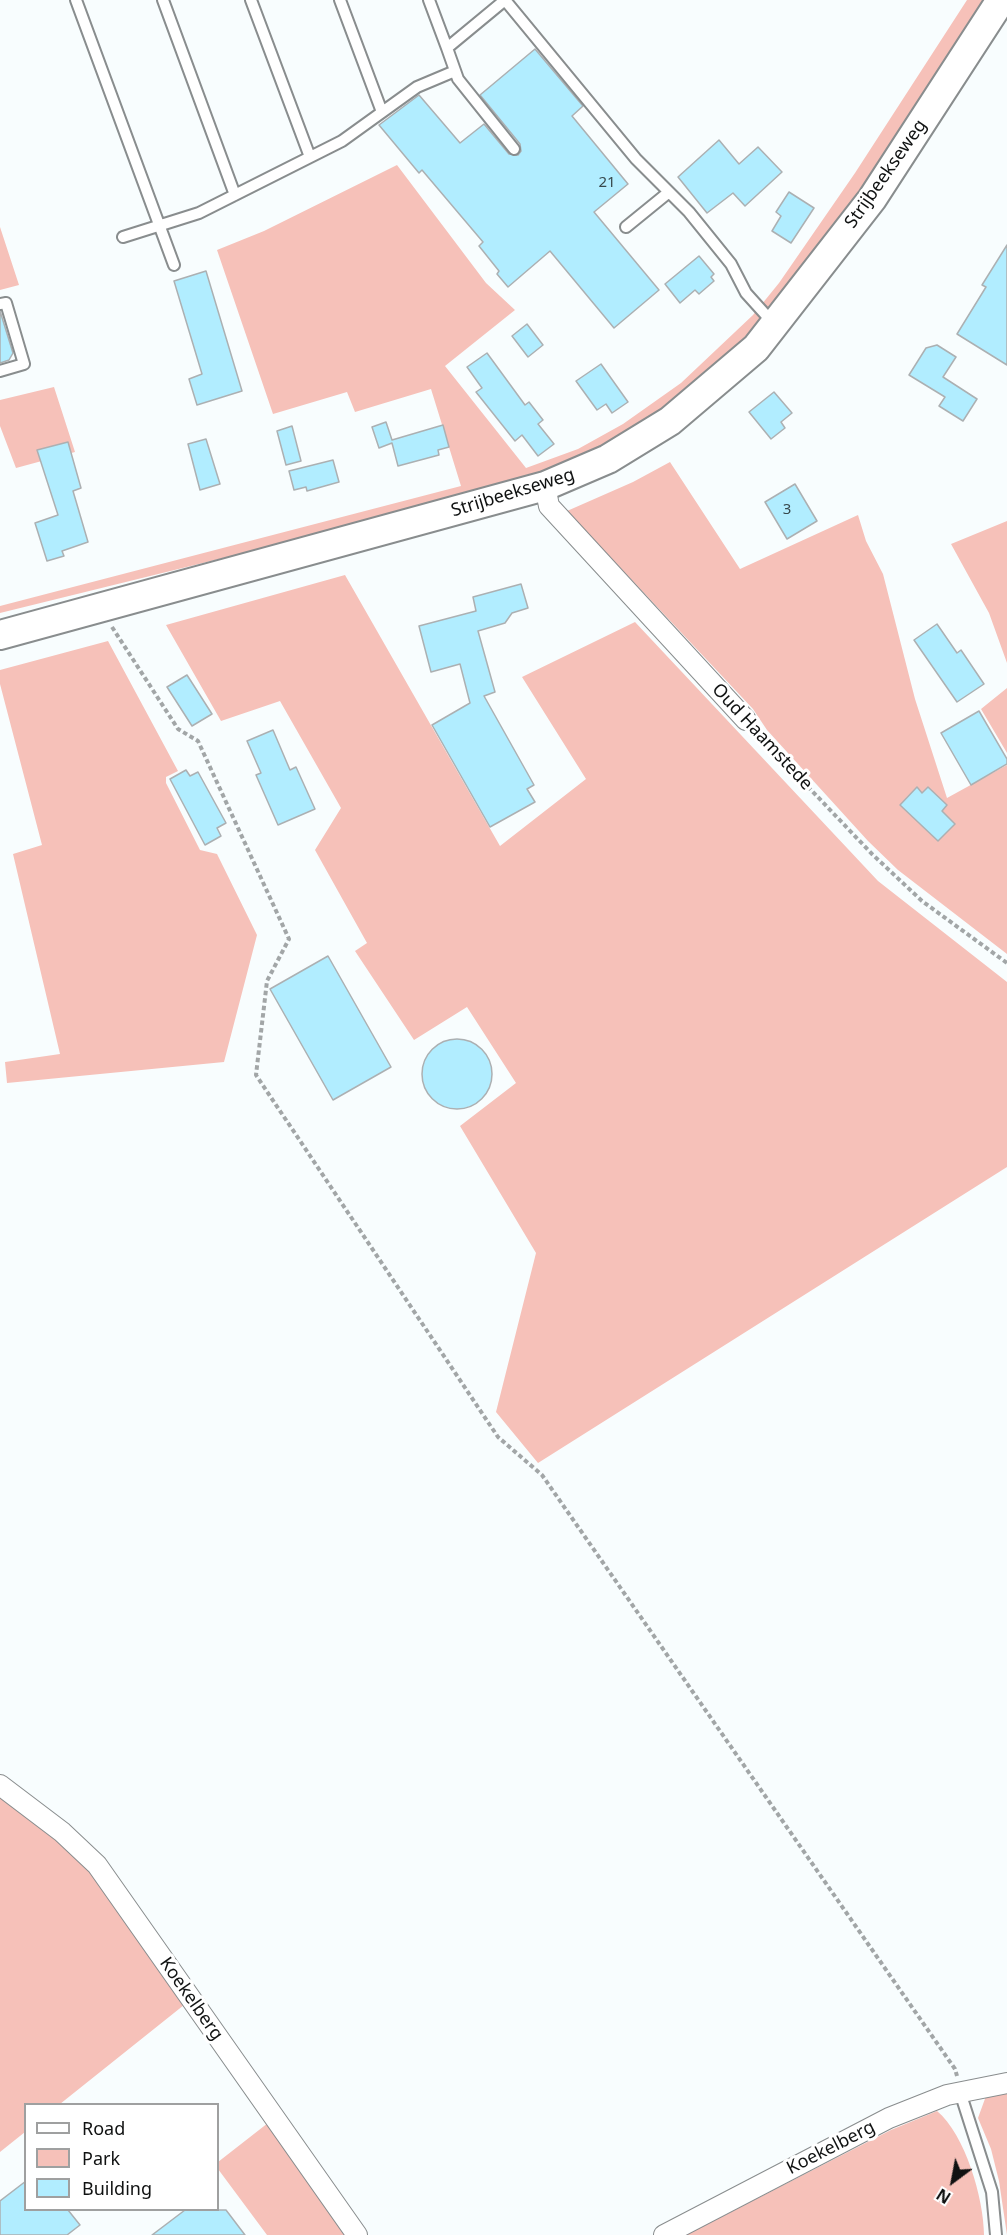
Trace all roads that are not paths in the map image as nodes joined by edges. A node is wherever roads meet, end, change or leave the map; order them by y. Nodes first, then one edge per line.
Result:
1 (76, 0) edge
2 (163, 0) edge
3 (251, 0) edge
4 (340, 0) edge
5 (429, 0) edge
6 (505, 0) edge
7 (1001, 0) edge
8 (447, 48) junction
9 (455, 71) junction
10 (382, 112) junction
11 (514, 149) dead end
12 (310, 157) junction
13 (669, 192) junction
14 (236, 195) junction
15 (160, 226) junction
16 (626, 227) dead end
17 (123, 237) dead end
18 (174, 265) dead end
19 (0, 304) edge
20 (774, 324) junction
21 (0, 371) edge
22 (545, 486) junction
23 (0, 635) edge
24 (746, 720) road end
25 (0, 1785) edge
26 (1007, 2083) edge
27 (960, 2092) junction
28 (357, 2235) edge
29 (663, 2235) edge
30 (996, 2235) edge

1 - 15 lane
2 - 14 lane
3 - 12 lane
4 - 10 lane
5 - 8 lane
6 - 8 lane
6 - 13 lane
7 - 20 main road, Strijbeekseweg
8 - 9 lane
9 - 10 lane
9 - 11 lane
10 - 12 lane
12 - 14 lane
13 - 16 lane
13 - 20 lane
14 - 15 lane
15 - 17 lane
15 - 18 lane
19 - 21 lane
20 - 22 main road, Strijbeekseweg
22 - 23 main road, Strijbeekseweg
22 - 24 street, Oud Haamstede
25 - 28 street, Koekelberg
26 - 27 street, Koekelberg
27 - 29 street, Koekelberg
27 - 30 lane

